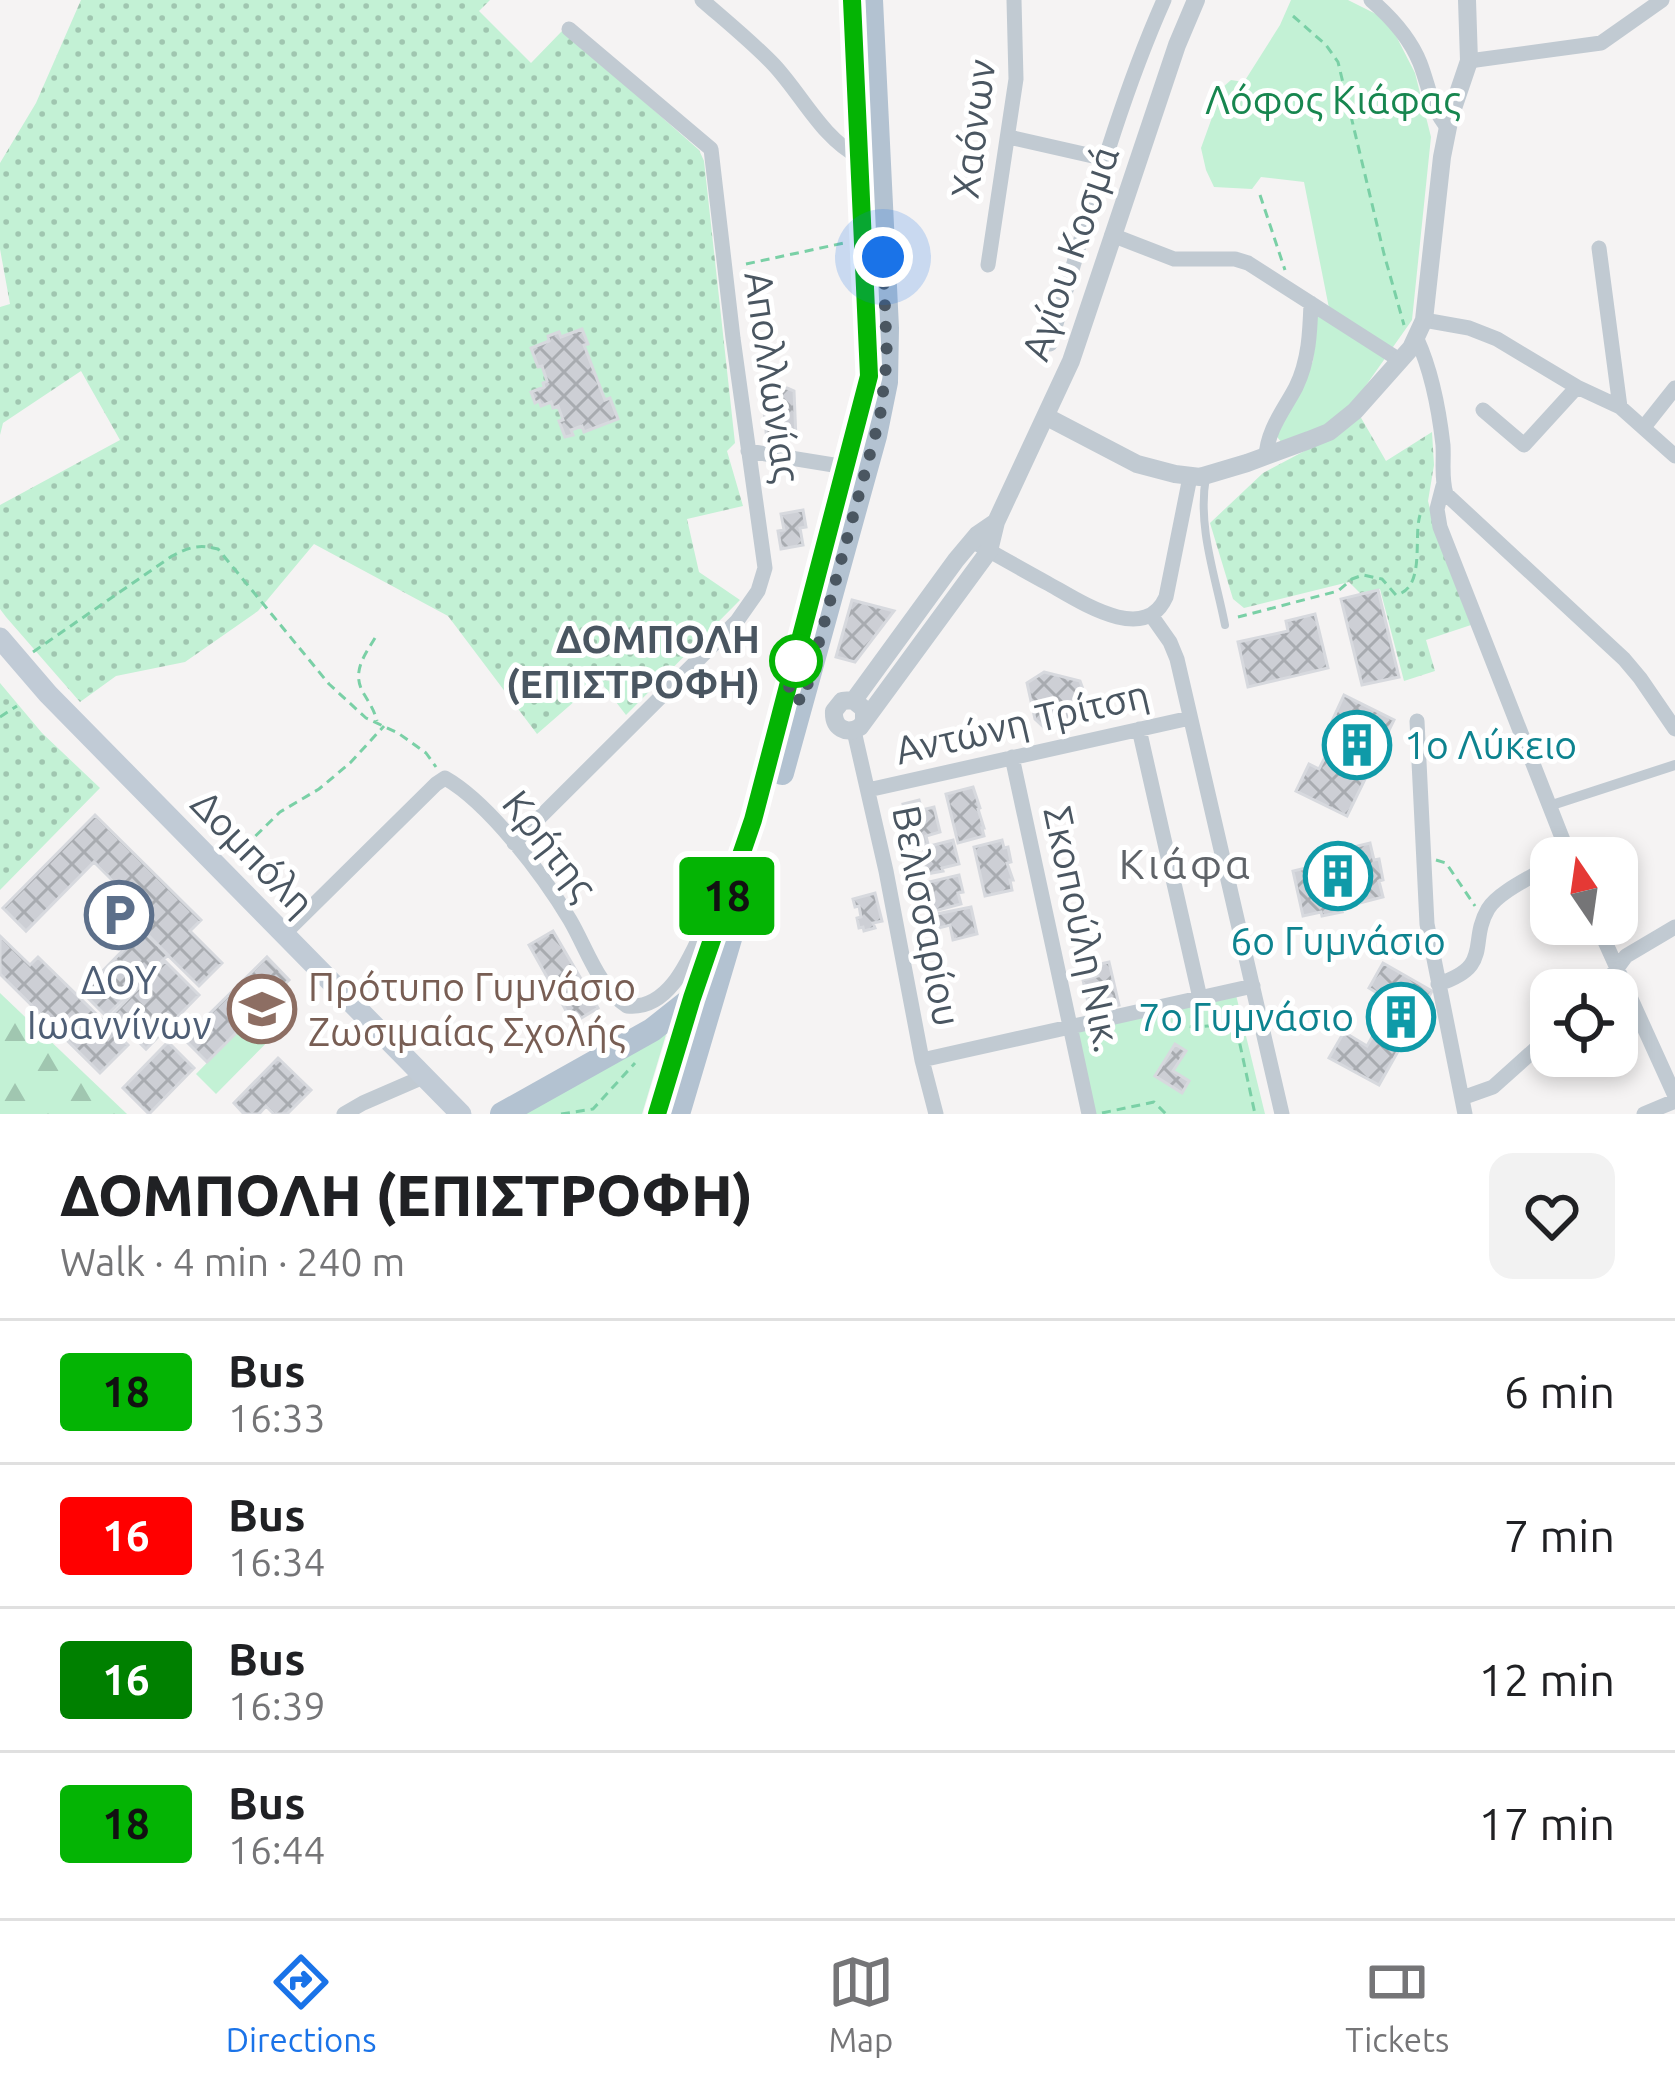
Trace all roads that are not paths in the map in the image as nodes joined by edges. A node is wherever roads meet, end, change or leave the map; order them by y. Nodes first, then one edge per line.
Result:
1 (702, 0) edge
2 (852, 0) edge
3 (872, 0) edge
4 (1014, 0) edge
5 (1164, 0) edge
6 (1196, 0) edge
7 (1371, 0) edge
8 (1467, 0) edge
9 (1662, 0) edge
10 (569, 29) dead end
11 (1469, 61) junction
12 (1448, 128) junction
13 (1009, 137) junction
14 (859, 157) junction
15 (1106, 159) junction
16 (1112, 235) junction
17 (1599, 248) dead end
18 (988, 265) dead end
19 (1311, 303) junction
20 (1421, 330) junction
21 (1050, 344) dead end
22 (1401, 361) junction
23 (1577, 387) junction
24 (1675, 388) edge
25 (1620, 407) junction
26 (1483, 410) dead end
27 (1047, 417) junction
28 (1644, 427) junction
29 (748, 452) junction
30 (1675, 456) edge
31 (1266, 457) junction
32 (846, 467) junction
33 (1198, 477) junction
34 (1443, 486) junction
35 (996, 522) junction
36 (971, 541) junction
37 (989, 551) junction
38 (1151, 615) junction
39 (1225, 623) road end
40 (0, 638) edge
41 (795, 698) junction
42 (854, 700) junction
43 (834, 712) junction
44 (1190, 718) junction
45 (1417, 722) dead end
46 (859, 726) junction
47 (1138, 729) junction
48 (1675, 729) edge
49 (1012, 758) junction
50 (1675, 765) edge
51 (868, 790) junction
52 (1549, 806) junction
53 (1560, 837) edge
54 (514, 843) junction
55 (1530, 879) edge
56 (731, 886) junction
57 (1675, 928) edge
58 (283, 935) junction
59 (1606, 945) edge
60 (1616, 968) junction
61 (1438, 984) junction
62 (1252, 986) junction
63 (692, 998) junction
64 (1200, 998) junction
65 (1070, 1027) junction
66 (1530, 1054) edge
67 (922, 1060) junction
68 (423, 1077) junction
69 (1675, 1099) edge
70 (1464, 1106) edge
71 (344, 1114) edge
72 (460, 1114) edge
73 (502, 1114) edge
74 (657, 1114) edge
75 (678, 1114) edge
76 (936, 1114) edge
77 (1089, 1114) edge
78 (1282, 1114) edge
79 (1644, 1114) edge

1 - 14 street
2 - 14 main road
3 - 41 main road
4 - 13 street, Χαόνων
5 - 15 street
6 - 16 street, Αγίου Κοσμά
7 - 12 street
8 - 11 street
9 - 11 street
10 - 29 street, Απολλωνίας
11 - 12 street
12 - 20 street
13 - 15 street
13 - 18 street, Χαόνων
14 - 32 main road
15 - 21 street
16 - 19 street
16 - 27 street, Αγίου Κοσμά
17 - 25 street
19 - 22 street
19 - 31 street
20 - 22 street
20 - 23 street
20 - 34 street
22 - 31 street
23 - 25 street
23 - 26 street
24 - 28 street
25 - 28 street
27 - 33 street
27 - 35 street, Αγίου Κοσμά
28 - 30 street
29 - 32 street
29 - 54 street, Απολλωνίας
31 - 33 street
32 - 41 main road
33 - 38 street
33 - 39 lane
34 - 48 street
34 - 52 street
35 - 36 street, Αγίου Κοσμά
35 - 37 street, Αγίου Κοσμά
36 - 37 street
36 - 42 street, Αγίου Κοσμά
37 - 38 street
37 - 46 street, Αγίου Κοσμά
38 - 44 street
40 - 58 main road, Δομπόλη
41 - 43 street
41 - 56 main road
41 - 75 main road
42 - 43 street
42 - 46 street
43 - 46 street
44 - 47 street, Αντώνη Τρίτση
44 - 62 street
45 - 61 street
46 - 51 street, Βελισσαρίου
47 - 49 street, Αντώνη Τρίτση
47 - 64 street
49 - 51 street, Αντώνη Τρίτση
49 - 65 street, Σκοπούλη Νικ.
50 - 52 street
51 - 67 street, Βελισσαρίου
52 - 53 street
54 - 56 street, Κρήτης
54 - 58 street, Κρήτης
55 - 61 street
56 - 63 main road
57 - 60 street
58 - 68 main road, Δομπόλη
59 - 60 street
60 - 69 street
61 - 70 street
62 - 64 street
62 - 78 street
63 - 73 main road
63 - 74 main road
64 - 65 street
65 - 67 street
65 - 77 street, Σκοπούλη Νικ.
66 - 70 street
67 - 76 street, Βελισσαρίου
68 - 71 street
68 - 72 main road, Δομπόλη
69 - 79 street

